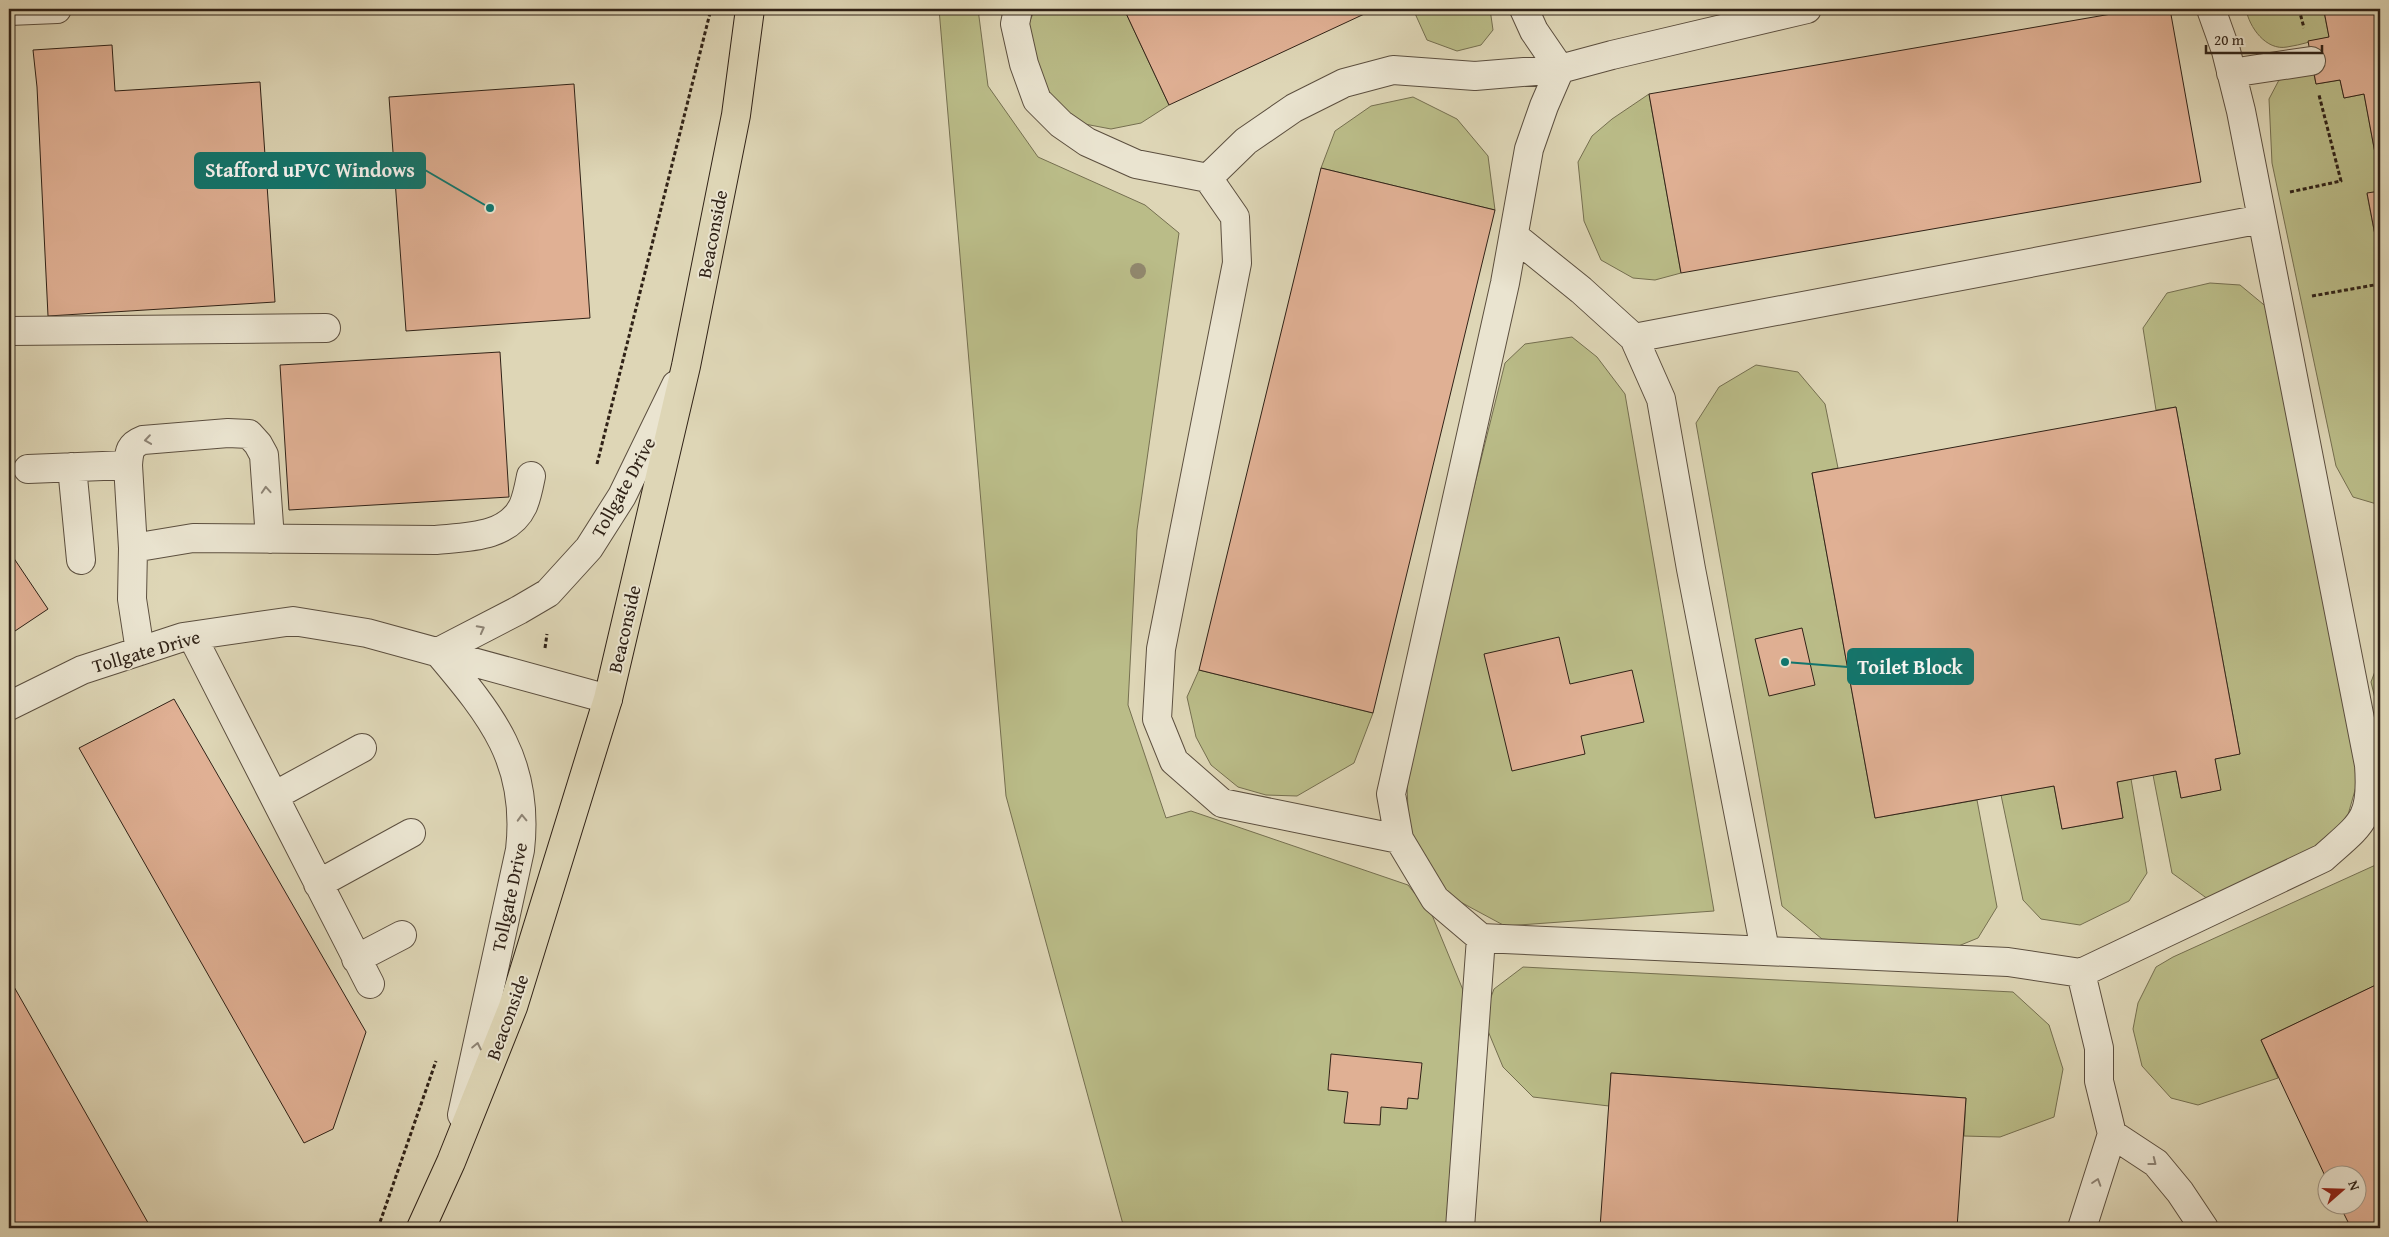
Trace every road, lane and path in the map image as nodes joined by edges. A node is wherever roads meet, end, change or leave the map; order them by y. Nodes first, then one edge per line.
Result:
1 (57, 9) edge
2 (712, 9) edge
3 (750, 9) edge
4 (1018, 9) edge
5 (1524, 9) edge
6 (1807, 9) edge
7 (2211, 9) edge
8 (9, 11) edge
9 (2311, 61) dead end
10 (1560, 69) junction
11 (2231, 73) junction
12 (2318, 94) dead end
13 (1208, 178) junction
14 (2285, 194) dead end
15 (2262, 218) junction
16 (1514, 236) junction
17 (2380, 284) edge
18 (2306, 298) dead end
19 (326, 328) dead end
20 (9, 331) edge
21 (1634, 338) junction
22 (686, 366) junction
23 (128, 465) junction
24 (72, 467) junction
25 (596, 468) dead end
26 (28, 470) dead end
27 (531, 476) dead end
28 (270, 538) junction
29 (133, 548) junction
30 (81, 560) dead end
31 (192, 636) junction
32 (140, 651) junction
33 (438, 652) junction
34 (608, 699) junction
35 (9, 706) edge
36 (362, 748) dead end
37 (274, 796) junction
38 (2373, 814) edge
39 (411, 833) dead end
40 (1399, 839) junction
41 (318, 884) junction
42 (402, 934) dead end
43 (1481, 938) junction
44 (1765, 950) junction
45 (356, 959) junction
46 (2081, 973) junction
47 (370, 984) dead end
48 (2112, 1134) junction
49 (451, 1162) junction
50 (421, 1228) edge
51 (1460, 1228) edge
52 (2082, 1228) edge
53 (2204, 1228) edge

1 - 8 street
2 - 25 path
3 - 22 highway, Beaconside
4 - 13 street
5 - 10 street
6 - 10 street
7 - 11 street
9 - 11 street
10 - 13 street
10 - 16 street
11 - 15 street
12 - 14 path
13 - 40 street
15 - 21 street
15 - 38 street
16 - 21 street
16 - 40 street
17 - 18 path
19 - 20 street
21 - 44 street
33 -> 22 street, Tollgate Drive
22 - 34 highway, Beaconside
23 - 24 street
28 -> 23 street
23 - 29 street
24 - 26 street
24 - 30 street
27 - 28 street
28 - 29 street
29 - 32 street
31 - 32 street, Tollgate Drive
31 - 33 street, Tollgate Drive
31 - 37 street
32 - 35 street, Tollgate Drive
33 - 34 street, Tollgate Drive
49 -> 33 street, Tollgate Drive
34 - 49 highway, Beaconside
36 - 37 street
37 - 41 street
38 - 46 street
39 - 41 street
40 - 43 street
41 - 45 street
42 - 45 street
43 - 44 street
43 - 51 street
44 - 46 street
45 - 47 street
46 - 48 street
52 -> 48 street
48 -> 53 street
49 - 50 highway, Beaconside

